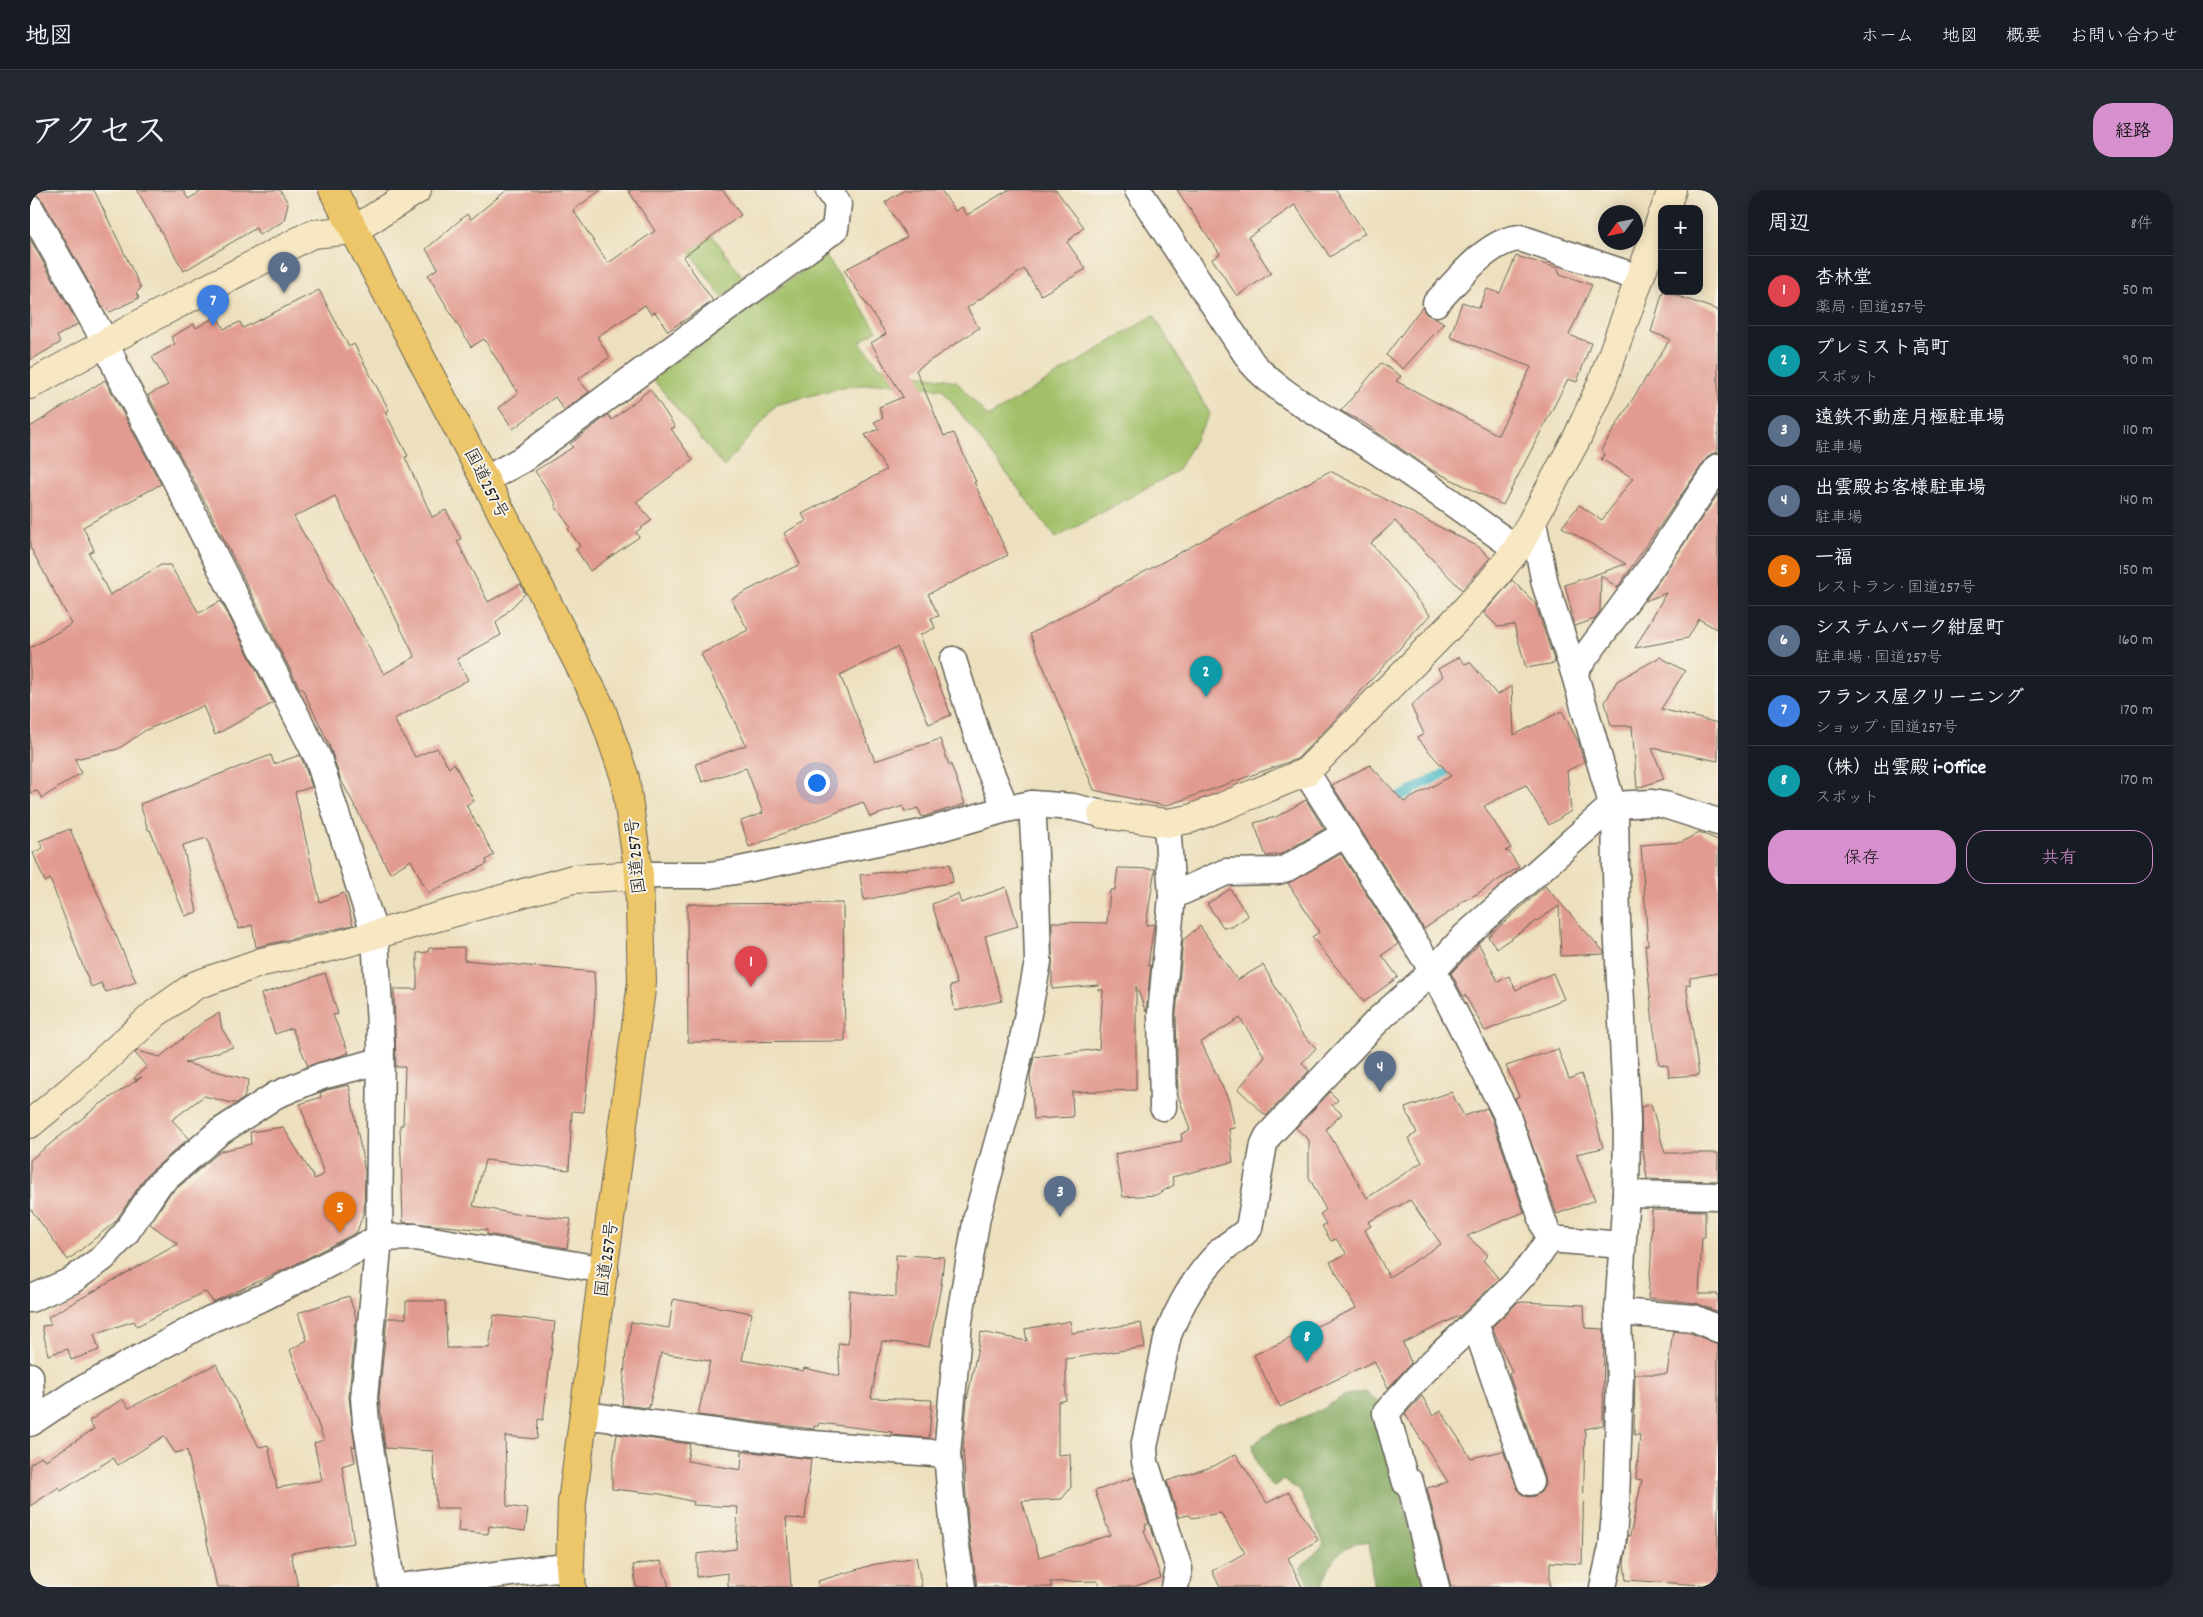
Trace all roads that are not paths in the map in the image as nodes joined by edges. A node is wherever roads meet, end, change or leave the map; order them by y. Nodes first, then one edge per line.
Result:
1 (334, 190) edge
2 (417, 190) edge
3 (829, 190) edge
4 (1138, 190) edge
5 (1672, 190) edge
6 (1666, 205) edge
7 (30, 208) edge
8 (1658, 227) edge
9 (354, 230) junction
10 (1639, 278) junction
11 (1436, 303) dead end
12 (106, 343) junction
13 (30, 385) edge
14 (1718, 467) edge
15 (485, 480) junction
16 (1533, 522) junction
17 (1517, 549) junction
18 (953, 660) dead end
19 (1574, 672) junction
20 (1306, 772) junction
21 (1032, 804) junction
22 (1613, 805) junction
23 (1006, 809) junction
24 (1102, 814) joint
25 (1718, 822) edge
26 (1167, 823) junction
27 (1345, 834) junction
28 (639, 875) junction
29 (1172, 896) junction
30 (375, 935) junction
31 (1433, 971) junction
32 (380, 1061) junction
33 (1162, 1106) dead end
34 (30, 1124) edge
35 (1626, 1194) junction
36 (1718, 1196) edge
37 (379, 1238) junction
38 (1549, 1240) junction
39 (1622, 1245) junction
40 (605, 1270) junction
41 (30, 1299) edge
42 (1618, 1312) junction
43 (1475, 1323) junction
44 (1718, 1329) edge
45 (30, 1376) edge
46 (584, 1415) junction
47 (31, 1423) edge
48 (947, 1454) junction
49 (1530, 1482) dead end
50 (571, 1577) edge
51 (392, 1587) edge
52 (400, 1587) edge
53 (962, 1587) edge
54 (1175, 1587) edge
55 (1436, 1587) edge
56 (1603, 1587) edge

1 - 9 highway, 国道257号
2 - 9 street
3 - 15 street
4 - 17 street
5 - 6 street
7 - 12 street
8 - 10 street
9 - 12 street
9 - 15 highway, 国道257号
10 - 11 street
10 - 16 street
12 - 13 street
12 - 30 street
14 - 19 street
15 - 28 highway, 国道257号
16 - 17 street
16 - 19 street
17 - 20 street
18 - 23 street
19 - 22 street
20 - 26 street
20 - 27 street
21 - 23 street
21 - 24 street
21 - 48 street
22 - 25 street
22 - 31 street
22 - 35 street
23 - 28 street
24 - 26 street
26 - 29 street
27 - 29 street
27 - 31 street
28 - 30 street
28 - 40 highway, 国道257号
29 - 33 street
30 - 32 street
30 - 34 street
31 - 38 street
31 - 54 street
32 - 37 street
32 - 41 street
35 - 36 street
35 - 39 street
37 - 40 street
37 - 47 street
37 - 51 street
38 - 39 street
38 - 43 street
39 - 42 street
40 - 46 highway, 国道257号
42 - 44 street
42 - 56 street
43 - 49 street
43 - 55 street
45 - 47 street
46 - 48 street
46 - 50 highway, 国道257号
48 - 53 street
50 - 52 street

